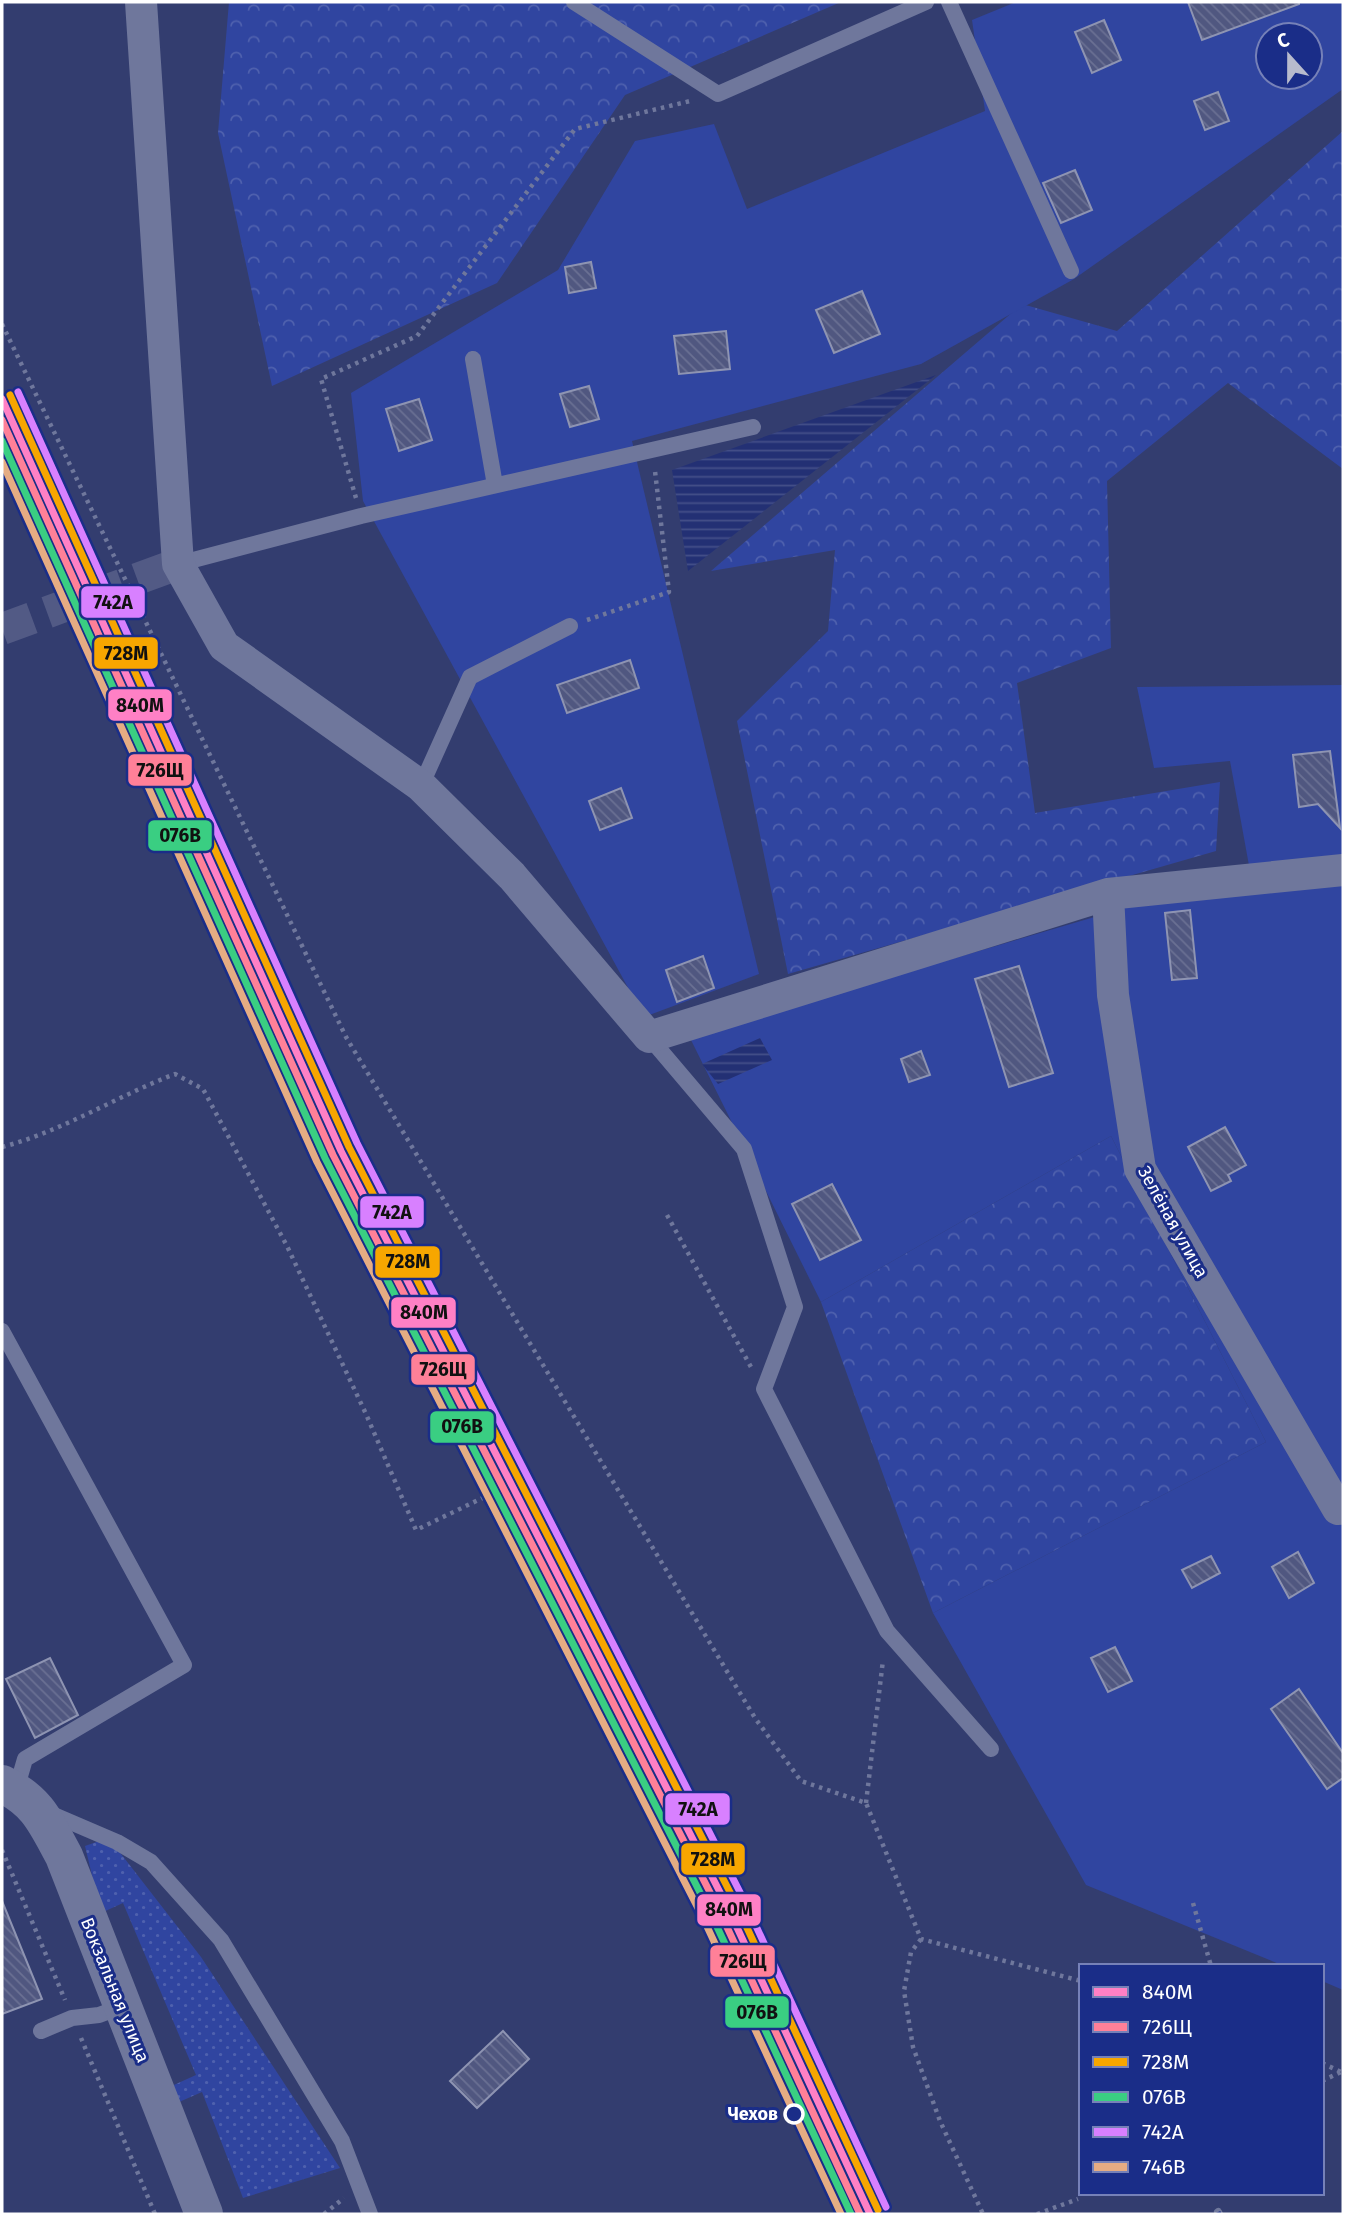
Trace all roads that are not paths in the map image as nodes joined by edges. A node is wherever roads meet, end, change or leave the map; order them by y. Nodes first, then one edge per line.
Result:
1 (141, 2) edge
2 (574, 2) edge
3 (926, 2) edge
4 (949, 2) edge
5 (1071, 271) dead end
6 (473, 359) dead end
7 (753, 427) dead end
8 (495, 485) junction
9 (178, 564) junction
10 (570, 626) road end
11 (421, 786) junction
12 (1343, 870) edge
13 (1108, 894) junction
14 (649, 1037) junction
15 (2, 1331) edge
16 (1343, 1506) edge
17 (991, 1749) dead end
18 (19, 1794) edge
19 (123, 2006) junction
20 (41, 2031) dead end
21 (205, 2214) edge
22 (370, 2214) edge

1 - 9 street
2 - 3 lane
4 - 5 lane
6 - 8 lane
7 - 8 lane
8 - 9 lane
9 - 11 street
10 - 11 lane
11 - 14 street
12 - 13 street
13 - 14 street
13 - 16 street, Зелёная улица
14 - 17 lane
15 - 18 lane
18 - 19 street, Вокзальная улица
18 - 22 lane
19 - 20 lane
19 - 21 street, Вокзальная улица

